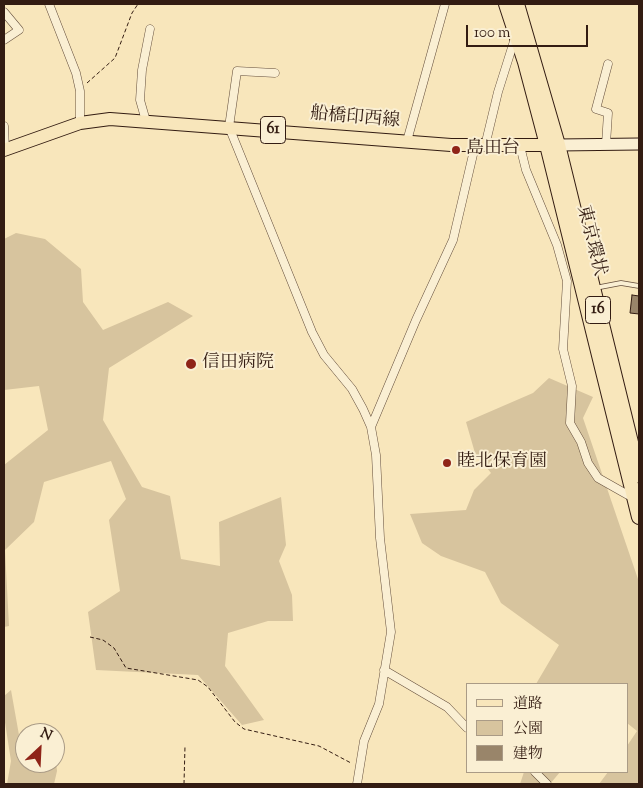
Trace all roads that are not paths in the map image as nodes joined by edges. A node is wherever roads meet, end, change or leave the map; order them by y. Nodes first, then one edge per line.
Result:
1 (48, 4) edge
2 (445, 4) edge
3 (515, 4) edge
4 (4, 12) edge
5 (150, 29) dead end
6 (516, 34) junction
7 (4, 40) edge
8 (608, 64) dead end
9 (275, 73) dead end
10 (146, 121) junction
11 (80, 123) junction
12 (4, 126) edge
13 (229, 127) junction
14 (407, 141) junction
15 (606, 144) junction
16 (639, 144) edge
17 (553, 145) junction
18 (480, 146) junction
19 (520, 146) junction
20 (4, 150) edge
21 (639, 286) edge
22 (593, 288) junction
23 (371, 427) junction
24 (639, 475) edge
25 (628, 494) dead end
26 (639, 517) edge
27 (384, 670) junction
28 (466, 727) edge
29 (536, 773) edge
30 (357, 784) edge
31 (547, 784) edge

1 - 11 street
2 - 14 street
3 - 6 highway, 東京環状 / 16
3 - 17 highway, 東京環状 / 16
4 - 7 street
5 - 10 street
6 - 17 highway, 東京環状 / 16
6 - 18 street
8 - 15 street
9 - 13 street
10 - 11 main road, 船橋印西線 / 61
10 - 13 main road, 船橋印西線 / 61
11 - 20 main road, 船橋印西線 / 61
12 - 20 street
13 - 14 main road, 船橋印西線 / 61
13 - 23 street
14 - 18 main road, 船橋印西線 / 61
15 - 16 street
15 - 17 street
17 - 19 main road, 船橋印西線 / 61
17 - 22 highway, 東京環状 / 16
17 - 26 highway, 東京環状 / 16
18 - 19 main road, 船橋印西線 / 61
18 - 23 street
19 - 25 street
21 - 22 lane
22 - 24 highway, 東京環状 / 16
23 - 27 street
27 - 28 street
27 - 30 street
29 - 31 street

